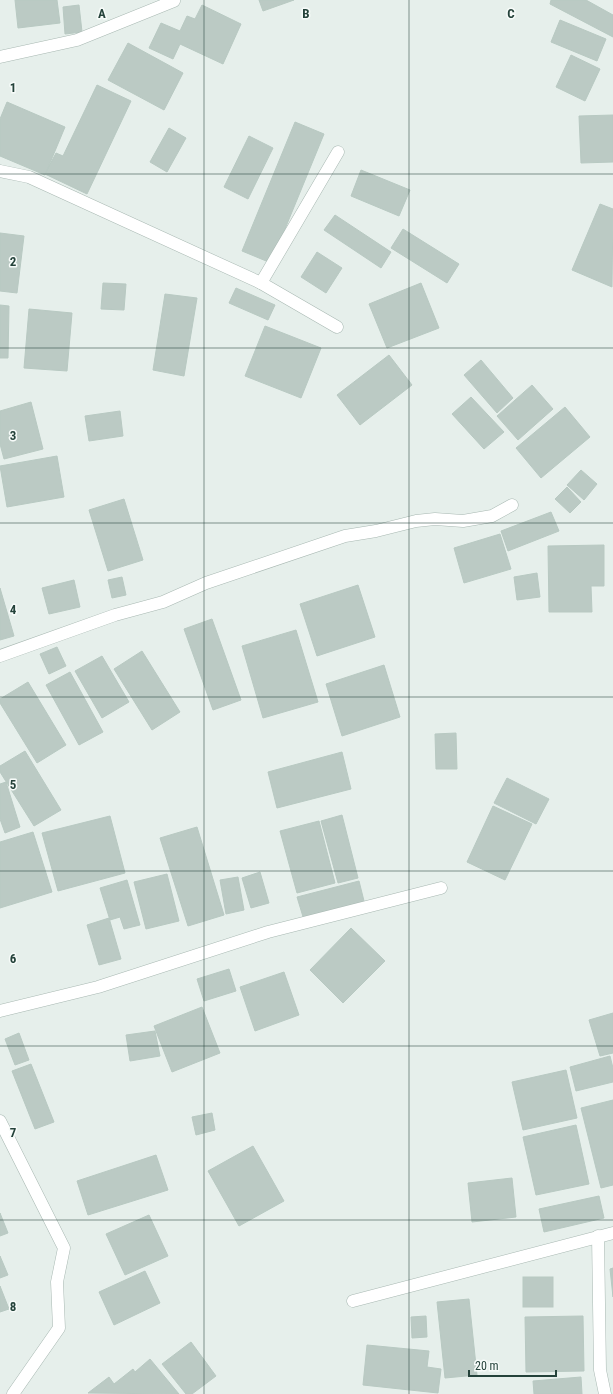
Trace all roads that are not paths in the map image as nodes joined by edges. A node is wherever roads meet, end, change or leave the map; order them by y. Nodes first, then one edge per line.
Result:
1 (174, 1) edge
2 (0, 57) edge
3 (338, 152) dead end
4 (0, 171) edge
5 (261, 283) junction
6 (337, 327) dead end
7 (512, 505) dead end
8 (0, 656) edge
9 (441, 888) dead end
10 (0, 1011) edge
11 (0, 1121) edge
12 (613, 1233) edge
13 (598, 1236) junction
14 (353, 1301) dead end
15 (13, 1394) edge
16 (605, 1394) edge

1 - 2 street
3 - 5 street
4 - 5 street
5 - 6 street
7 - 8 street
9 - 10 street
11 - 15 street
12 - 13 street
13 - 14 street
13 - 16 street

